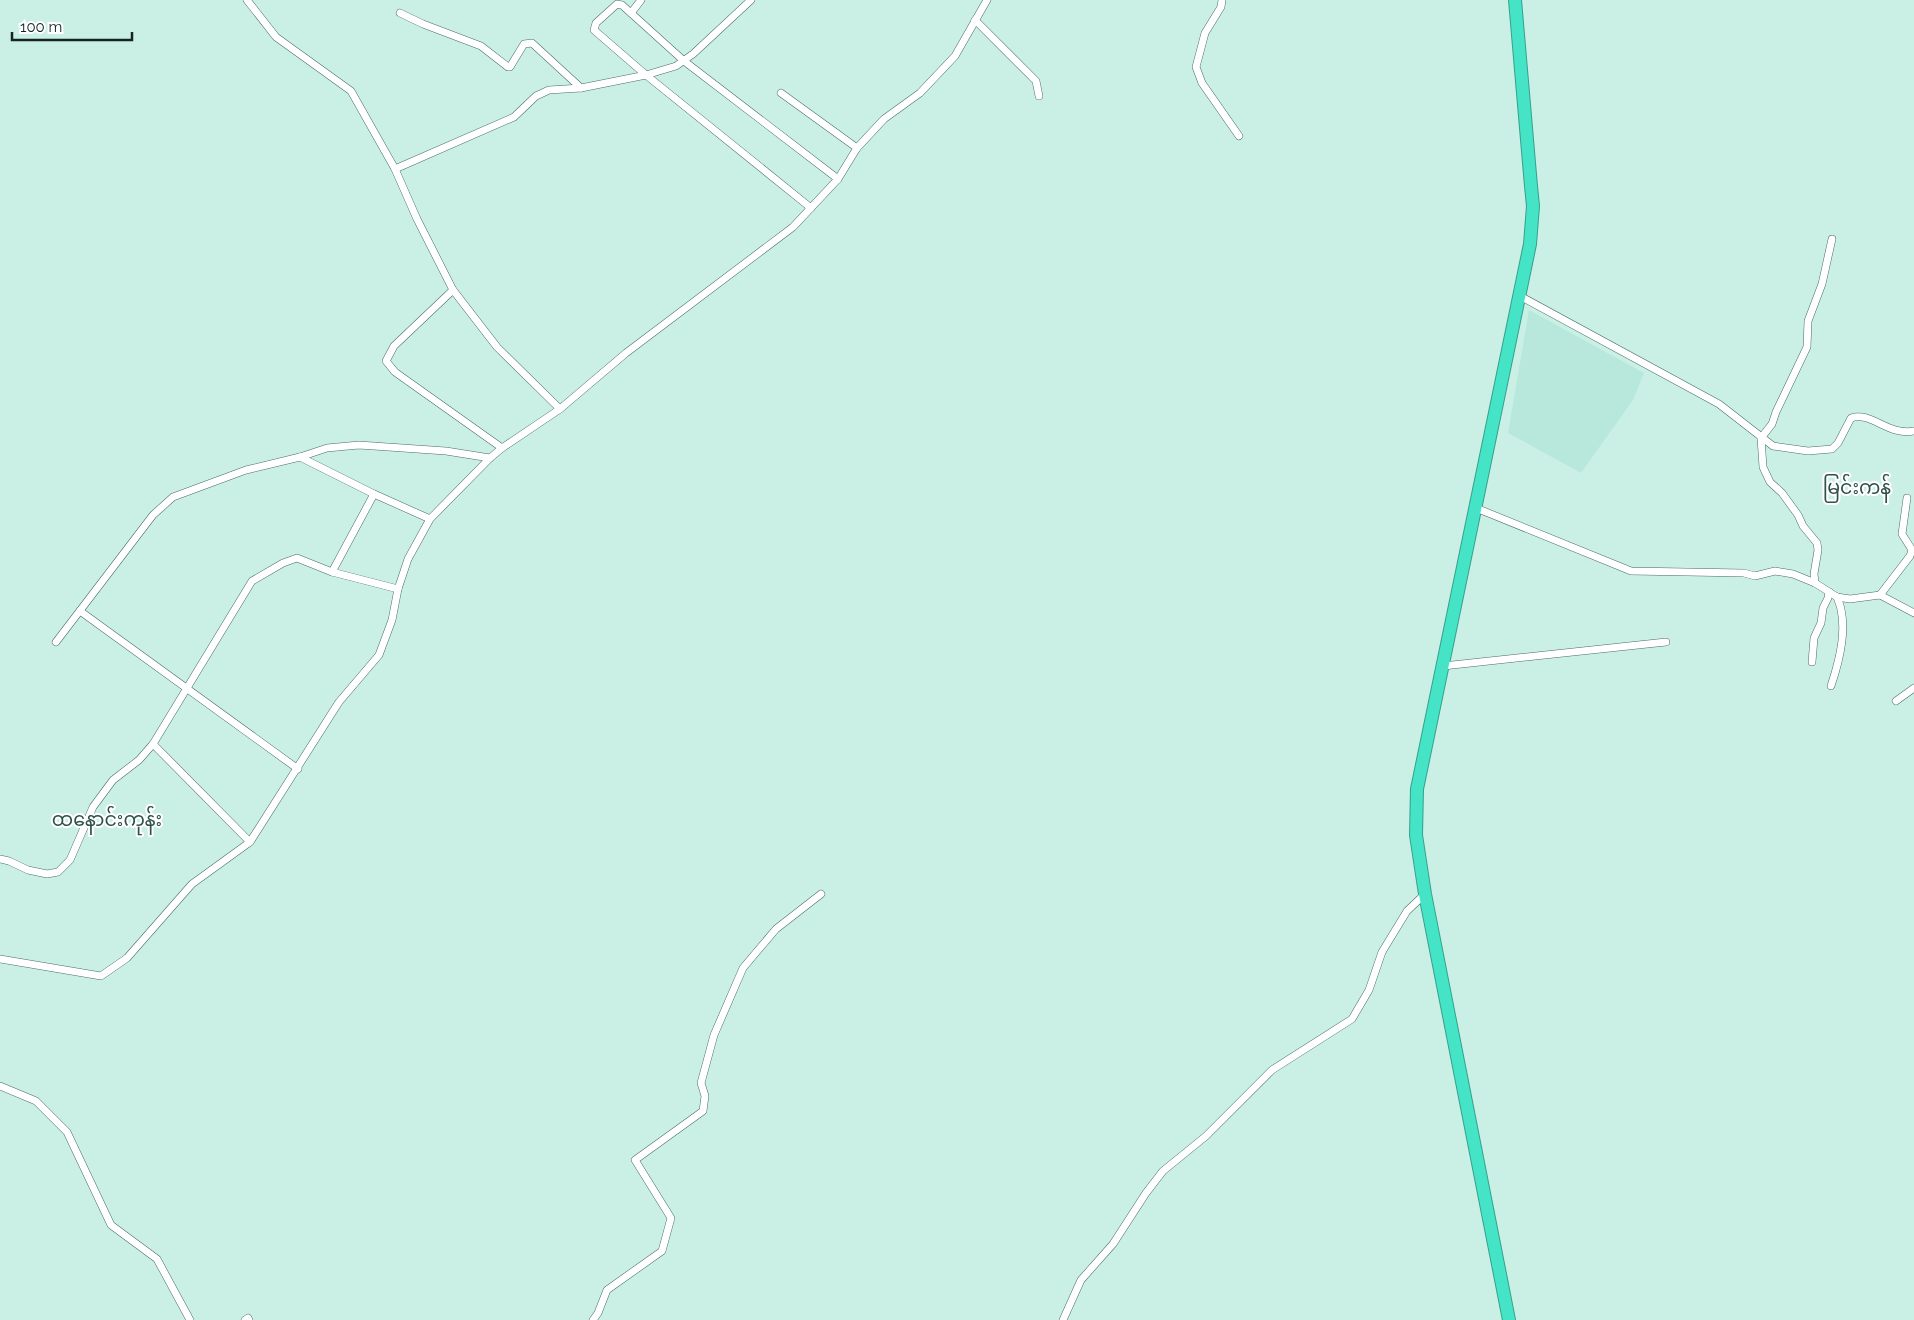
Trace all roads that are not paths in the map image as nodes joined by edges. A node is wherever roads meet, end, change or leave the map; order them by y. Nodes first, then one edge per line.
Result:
1 (247, 0) edge
2 (641, 0) edge
3 (751, 0) edge
4 (986, 0) edge
5 (1222, 0) edge
6 (1515, 0) edge
7 (400, 13) dead end
8 (631, 13) junction
9 (975, 20) junction
10 (684, 61) junction
11 (646, 75) junction
12 (581, 88) junction
13 (781, 93) dead end
14 (1039, 96) dead end
15 (1239, 136) dead end
16 (857, 148) junction
17 (396, 169) junction
18 (838, 179) junction
19 (811, 208) junction
20 (1832, 239) dead end
21 (453, 290) junction
22 (1520, 296) junction
23 (560, 409) junction
24 (1914, 431) edge
25 (1762, 438) junction
26 (502, 448) junction
27 (300, 457) junction
28 (490, 458) junction
29 (374, 494) junction
30 (1907, 498) dead end
31 (1476, 508) junction
32 (430, 519) junction
33 (332, 572) junction
34 (1815, 582) junction
35 (398, 589) junction
36 (1829, 592) junction
37 (1880, 595) junction
38 (1837, 597) junction
39 (80, 611) junction
40 (1914, 613) edge
41 (56, 642) dead end
42 (1666, 642) dead end
43 (1812, 662) dead end
44 (1443, 666) junction
45 (1831, 686) dead end
46 (187, 688) junction
47 (1914, 688) edge
48 (1896, 702) dead end
49 (153, 744) junction
50 (298, 768) junction
51 (250, 842) junction
52 (0, 859) edge
53 (821, 894) dead end
54 (1425, 894) junction
55 (0, 959) edge
56 (0, 1086) edge
57 (190, 1320) edge
58 (244, 1320) edge
59 (249, 1320) edge
60 (593, 1320) edge
61 (1063, 1320) edge
62 (1509, 1320) edge

1 - 17 street
2 - 8 street
3 - 10 street
4 - 9 street
5 - 15 street
6 - 22 highway
7 - 12 street
8 - 10 street
8 - 11 street
9 - 14 street
9 - 16 street
10 - 11 street
10 - 18 street
11 - 12 street
11 - 19 street
12 - 17 street
13 - 16 street
16 - 18 street
17 - 21 street
18 - 19 street
19 - 23 street
20 - 25 street
21 - 23 street
21 - 26 street
22 - 25 street
22 - 31 highway
23 - 26 street
24 - 25 street
25 - 34 street
26 - 28 street
27 - 28 street
27 - 29 street
27 - 39 street
28 - 32 street
29 - 32 street
29 - 33 street
30 - 37 street
31 - 34 street
31 - 44 highway
32 - 35 street
33 - 35 street
33 - 46 street
34 - 36 street
35 - 50 street
36 - 38 street
36 - 43 street
37 - 38 street
37 - 40 street
38 - 45 street
39 - 41 street
39 - 46 street
42 - 44 street
44 - 54 highway
46 - 49 street
46 - 50 street
47 - 48 street
49 - 51 street
49 - 52 street
50 - 51 street
51 - 55 street
53 - 60 street
54 - 61 street
54 - 62 highway
56 - 57 street
58 - 59 street

